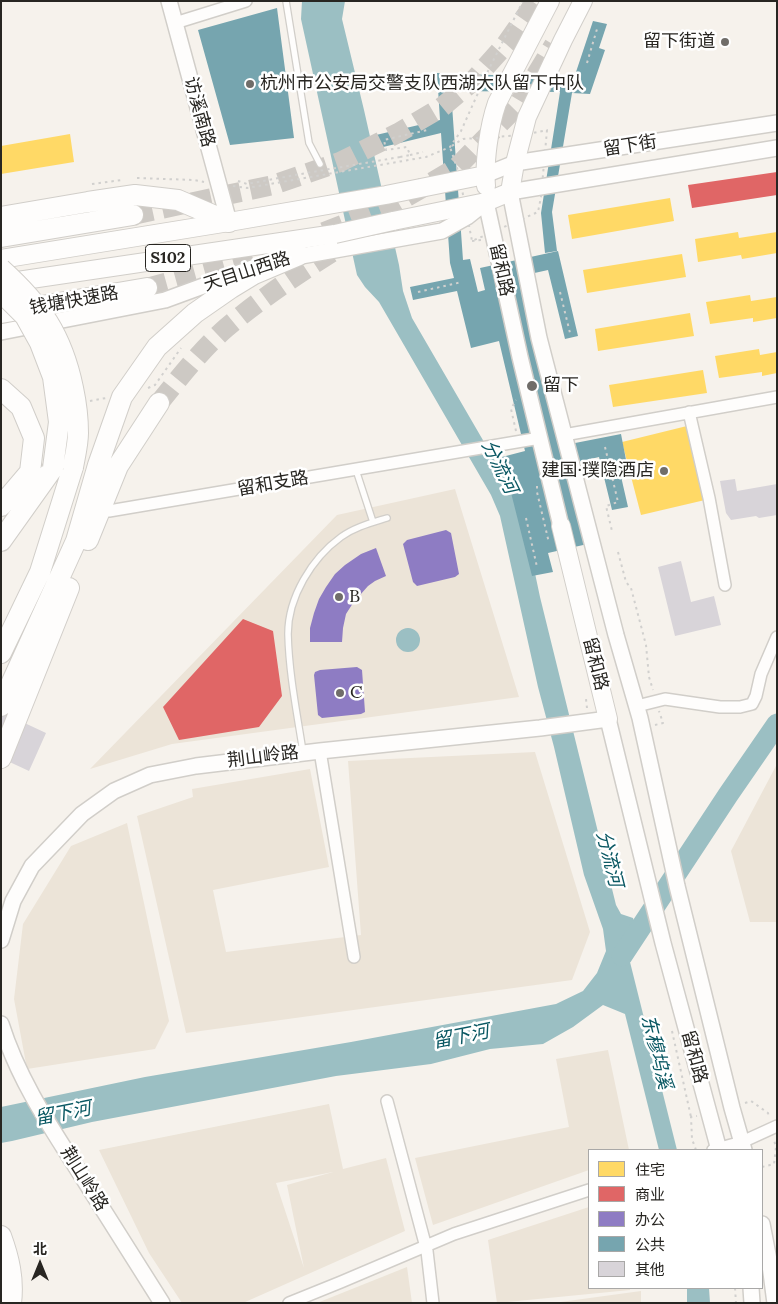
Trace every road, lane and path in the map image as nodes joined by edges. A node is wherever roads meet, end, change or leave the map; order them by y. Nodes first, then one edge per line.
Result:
1 (169, 1) edge
2 (246, 1) edge
3 (286, 1) edge
4 (523, 1) edge
5 (550, 1) edge
6 (583, 1) edge
7 (175, 23) junction
8 (598, 29) dead end
9 (587, 63) dead end
10 (777, 123) edge
11 (427, 130) dead end
12 (777, 148) edge
13 (423, 152) dead end
14 (410, 155) junction
15 (515, 163) junction
16 (320, 164) dead end
17 (329, 174) dead end
18 (485, 175) junction
19 (238, 181) dead end
20 (510, 192) junction
21 (486, 202) junction
22 (133, 215) tunnel mouth
23 (1, 217) edge
24 (229, 222) junction
25 (1, 237) edge
26 (338, 241) junction
27 (299, 255) junction
28 (1, 259) edge
29 (1, 269) edge
30 (462, 282) dead end
31 (1, 284) edge
32 (147, 288) tunnel mouth
33 (1, 292) edge
34 (418, 292) dead end
35 (560, 292) dead end
36 (1, 313) edge
37 (1, 332) edge
38 (570, 333) dead end
39 (182, 347) dead end
40 (1, 389) edge
41 (152, 396) joint
42 (777, 397) edge
43 (689, 412) junction
44 (564, 435) junction
45 (540, 438) junction
46 (606, 447) dead end
47 (356, 470) junction
48 (1, 506) edge
49 (109, 511) dead end
50 (387, 518) dead end
51 (526, 518) dead end
52 (373, 522) junction
53 (561, 526) joint
54 (612, 531) dead end
55 (1, 541) edge
56 (618, 552) dead end
57 (537, 567) dead end
58 (725, 585) dead end
59 (777, 637) edge
60 (1, 653) edge
61 (654, 697) dead end
62 (1, 706) edge
63 (636, 706) junction
64 (608, 719) junction
65 (320, 751) junction
66 (304, 753) junction
67 (1, 758) edge
68 (1, 940) edge
69 (354, 957) dead end
70 (1, 1024) edge
71 (387, 1101) dead end
72 (777, 1126) edge
73 (692, 1139) dead end
74 (744, 1146) edge
75 (696, 1149) edge
76 (717, 1149) edge
77 (724, 1149) edge
78 (588, 1190) edge
79 (763, 1230) edge
80 (1, 1236) edge
81 (426, 1246) junction
82 (735, 1289) edge
83 (751, 1289) edge
84 (11, 1303) edge
85 (162, 1303) edge
86 (289, 1303) edge
87 (433, 1303) edge
88 (736, 1303) edge
89 (752, 1303) edge
90 (775, 1303) edge

1 - 7 main road, 访溪南路
2 - 7 street
3 - 16 lane
4 - 17 path
5 - 18 main road, 留和路
6 - 15 main road
7 - 24 main road, 访溪南路
8 - 9 path
10 - 15 main road, 留下街
11 - 14 path
12 - 20 main road, 留下街
13 - 14 path
14 - 19 path, bridge
15 - 18 main road, 留下街
15 - 20 main road
18 - 21 main road, 留和路
18 - 24 main road, S102
20 - 21 main road, 天目山西路 / S102
20 - 44 main road, 留和路
21 - 26 main road, 天目山西路 / S102, bridge
21 - 26 main road, 天目山西路
21 - 45 main road, 留和路
22 - 25 highway
23 - 24 highway
24 - 28 main road, S102
26 - 27 main road, 天目山西路
26 - 31 main road, 天目山西路 / S102
27 - 37 main road, 天目山西路
27 - 62 highway
29 - 60 highway, bridge
30 - 34 path
32 - 36 highway, 钱塘快速路
33 - 55 highway, bridge
35 - 38 path
39 - 41 path
40 - 48 highway
41 - 67 highway
42 - 43 street
43 - 44 street
43 - 58 street
44 - 63 main road, 留和路
45 - 47 street, 留和支路
45 - 53 main road, 留和路
46 - 54 path
47 - 49 street, 留和支路
47 - 52 lane
50 - 52 lane
51 - 57 path
52 - 66 lane
53 - 64 main road, 留和路
56 - 61 path
59 - 63 street
63 - 74 main road, 留和路
64 - 65 main road, 荆山岭路
64 - 76 main road, 留和路
65 - 66 main road, 荆山岭路
65 - 69 street
66 - 68 main road, 荆山岭路
70 - 85 main road, 荆山岭路
71 - 81 street
72 - 74 street
73 - 75 path
74 - 77 street
78 - 81 street
79 - 90 main road
80 - 84 highway
81 - 86 street
81 - 87 street
82 - 88 path
83 - 89 main road

